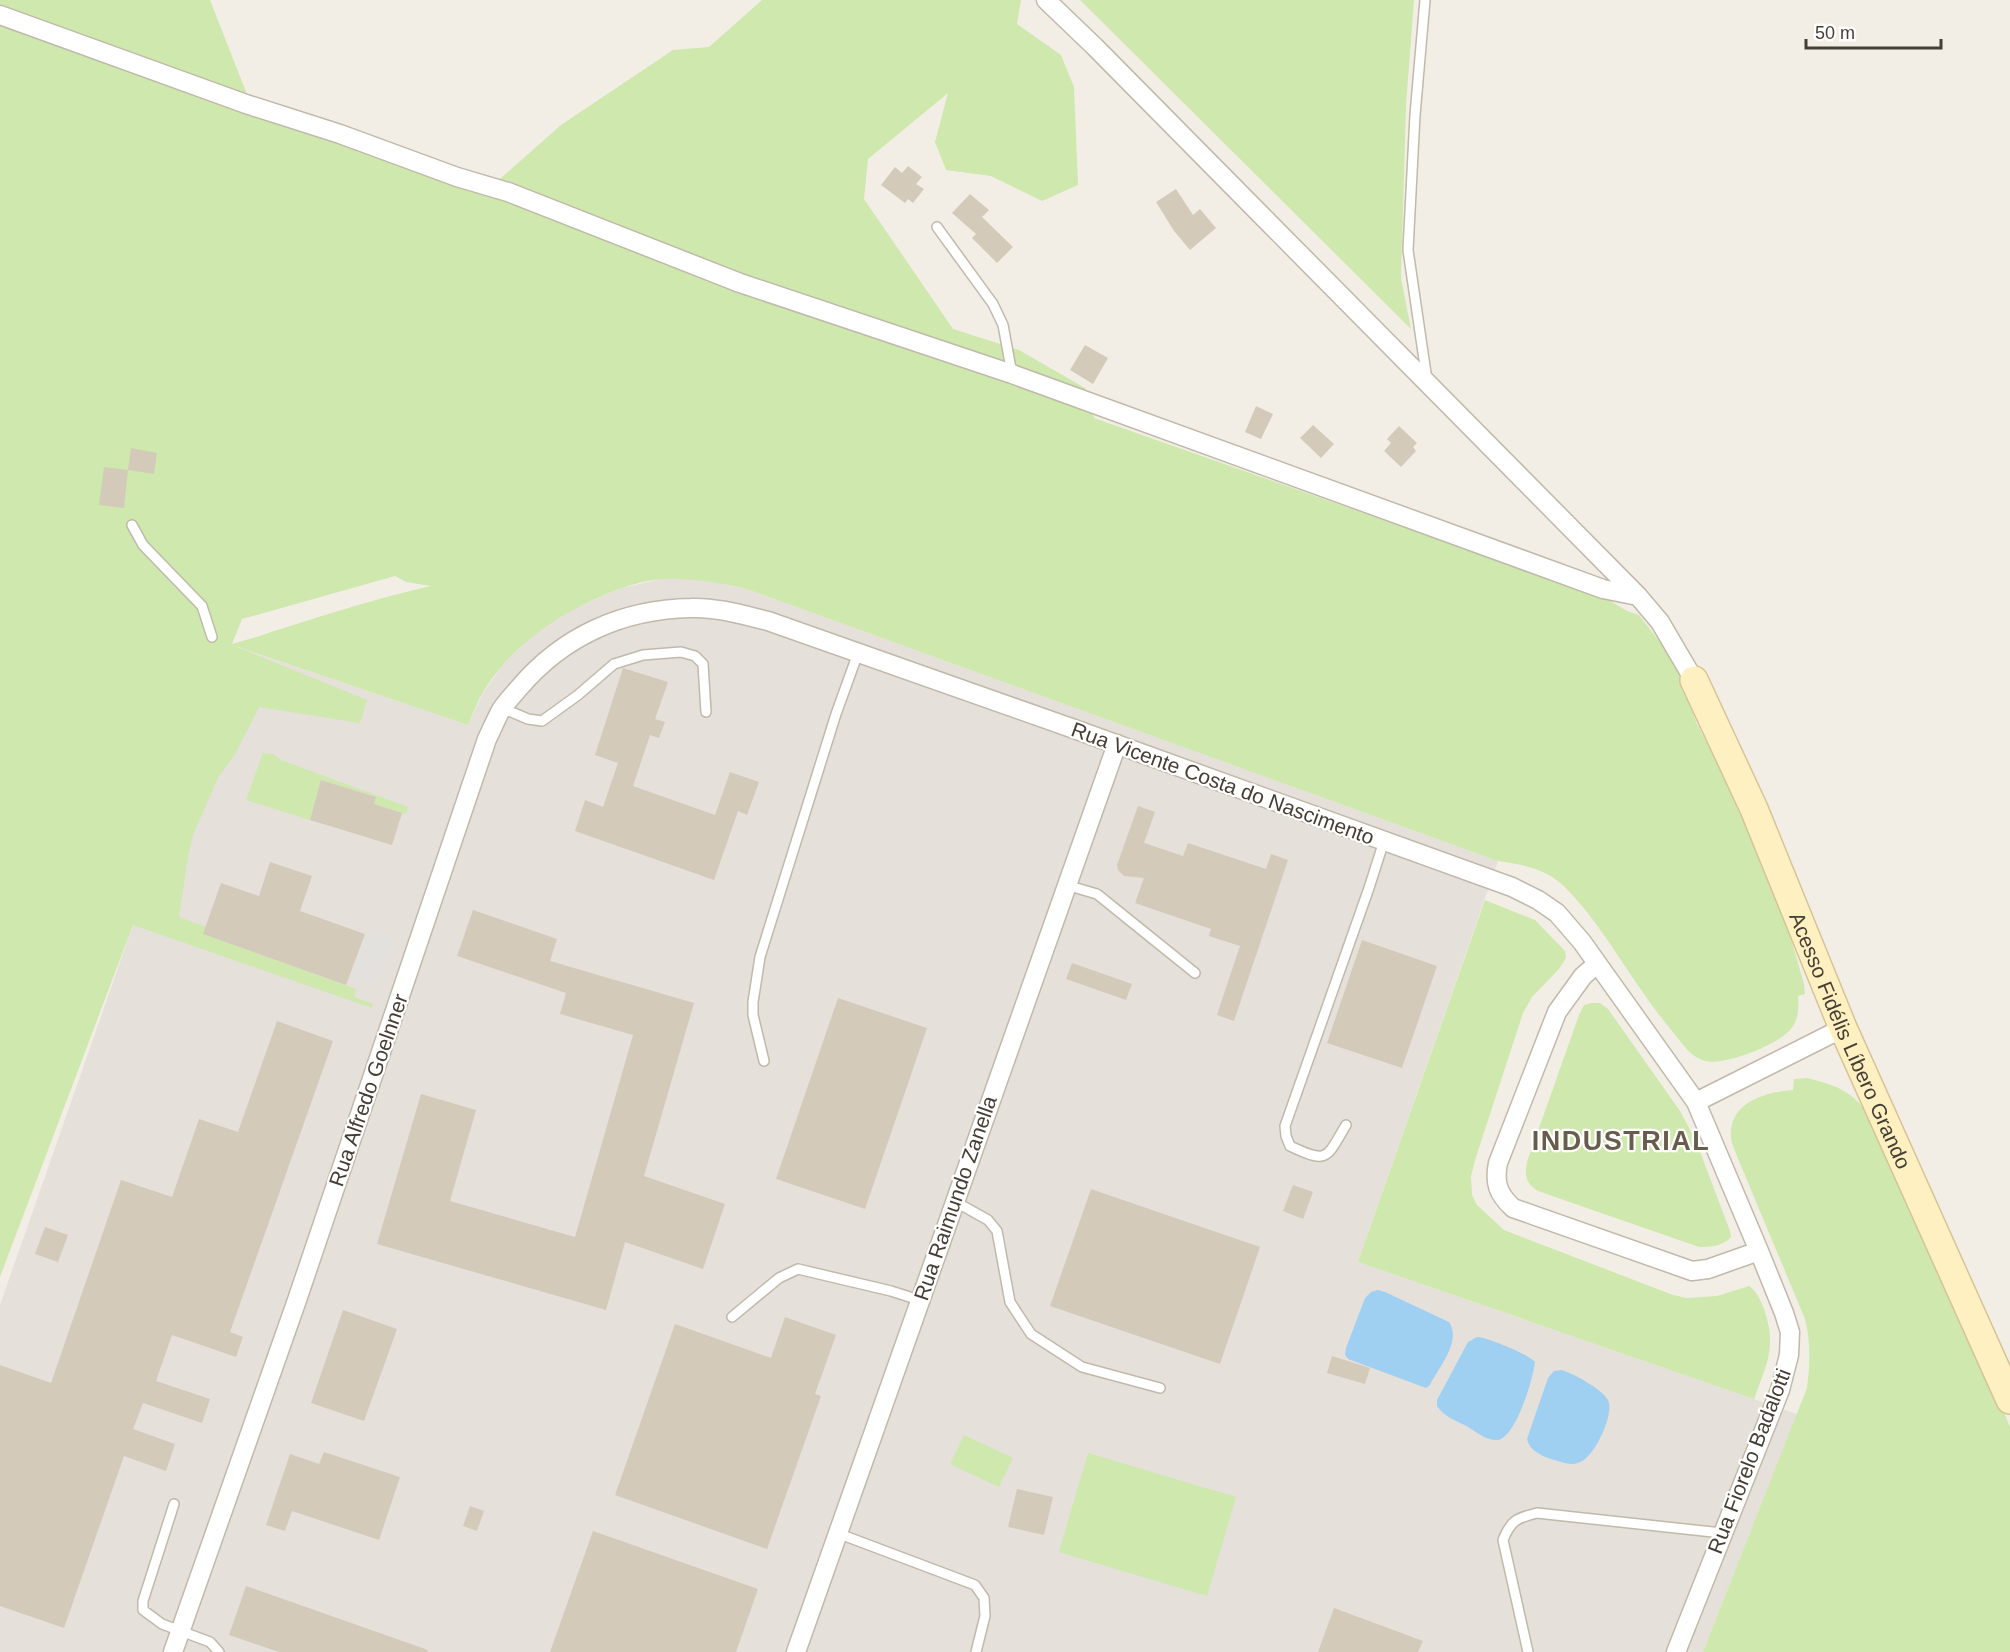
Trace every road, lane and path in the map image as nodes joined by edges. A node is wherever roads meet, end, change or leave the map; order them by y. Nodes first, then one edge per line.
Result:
1 (1046, 0) edge
2 (1425, 0) edge
3 (0, 15) edge
4 (937, 227) dead end
5 (1012, 374) junction
6 (1427, 381) junction
7 (132, 525) dead end
8 (1638, 596) junction
9 (659, 610) joint
10 (212, 637) dead end
11 (858, 653) junction
12 (1694, 680) joint
13 (502, 708) junction
14 (705, 712) dead end
15 (1117, 744) junction
16 (1384, 842) junction
17 (1066, 885) junction
18 (1597, 964) junction
19 (1196, 973) dead end
20 (1843, 1028) junction
21 (764, 1061) dead end
22 (1696, 1102) junction
23 (1346, 1125) dead end
24 (954, 1201) junction
25 (1759, 1251) junction
26 (919, 1300) junction
27 (732, 1317) dead end
28 (1160, 1388) dead end
29 (2010, 1400) edge
30 (174, 1504) dead end
31 (837, 1533) junction
32 (1722, 1533) junction
33 (179, 1632) junction
34 (173, 1652) edge
35 (219, 1652) edge
36 (795, 1652) edge
37 (975, 1652) edge
38 (1528, 1652) edge
39 (1676, 1652) edge

1 - 6 street
2 - 6 lane
3 - 5 street
4 - 5 lane
5 - 8 street
6 - 8 street
7 - 10 lane
8 - 12 street
9 - 11 street, Rua Vicente Costa do Nascimento
9 - 13 street, Rua Alfredo Goelnner
11 - 15 street, Rua Vicente Costa do Nascimento
11 - 21 lane
12 - 20 street, Acesso Fidélis Líbero Grando
13 - 14 lane
13 - 33 street, Rua Alfredo Goelnner
15 - 16 street, Rua Vicente Costa do Nascimento
15 - 17 street, Rua Raimundo Zanella
16 - 18 street, Rua Vicente Costa do Nascimento
16 - 23 lane
17 - 19 lane
17 - 24 street, Rua Raimundo Zanella
18 - 22 street, Rua Vicente Costa do Nascimento
18 - 25 street
20 - 22 street
20 - 29 street, Acesso Fidélis Líbero Grando
22 - 25 street, Rua Fiorelo Badalotti
24 - 26 street, Rua Raimundo Zanella
24 - 28 lane
25 - 32 street, Rua Fiorelo Badalotti
26 - 27 lane
26 - 31 street, Rua Raimundo Zanella
30 - 33 lane
31 - 36 street, Rua Raimundo Zanella
31 - 37 lane
32 - 38 lane
32 - 39 street, Rua Fiorelo Badalotti
33 - 34 street, Rua Alfredo Goelnner
33 - 35 lane

